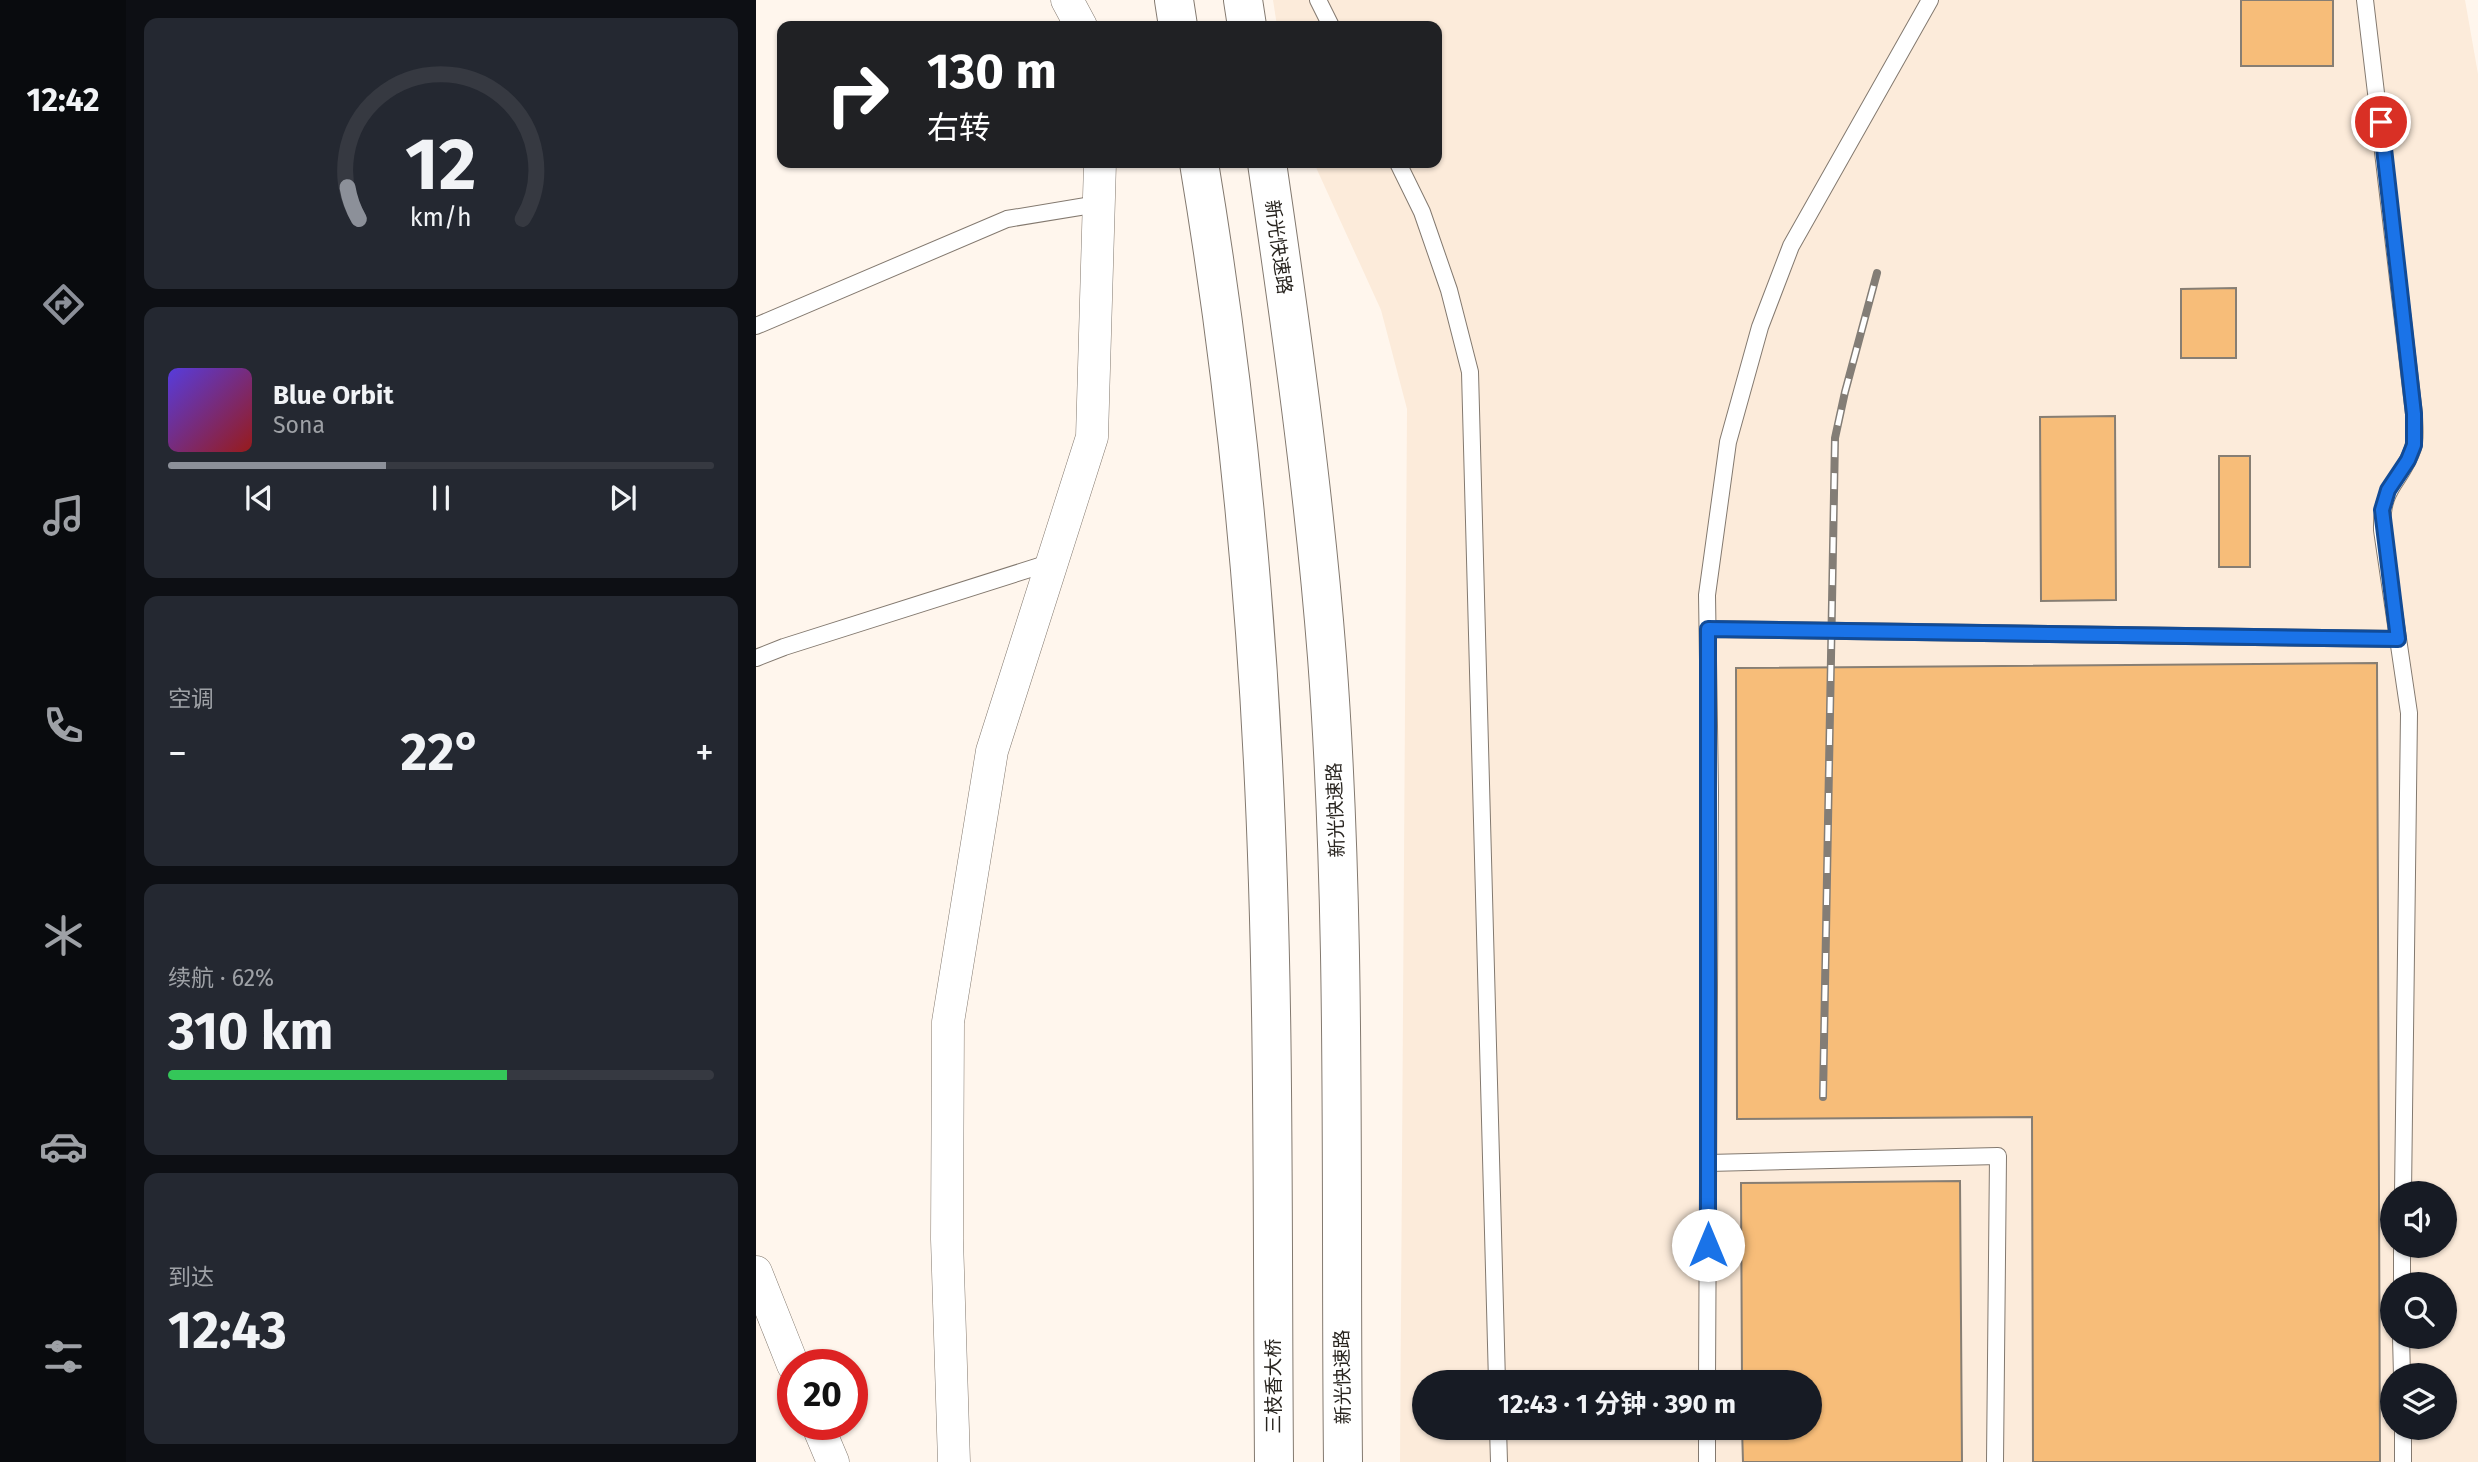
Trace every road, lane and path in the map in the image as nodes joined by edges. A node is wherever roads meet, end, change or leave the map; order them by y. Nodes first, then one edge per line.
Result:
1 (1067, 0) edge
2 (1174, 0) edge
3 (1243, 0) edge
4 (1318, 0) edge
5 (1930, 0) edge
6 (2365, 0) edge
7 (1078, 21) edge
8 (1177, 21) edge
9 (1246, 21) edge
10 (1328, 21) edge
11 (1100, 168) edge
12 (1200, 168) edge
13 (1268, 168) edge
14 (1400, 168) edge
15 (1098, 205) junction
16 (756, 326) edge
17 (1054, 561) junction
18 (1708, 629) junction
19 (2398, 639) junction
20 (756, 658) edge
21 (1708, 1163) junction
22 (2403, 1181) edge
23 (756, 1272) edge
24 (1273, 1311) junction
25 (787, 1349) edge
26 (1497, 1370) edge
27 (1707, 1370) edge
28 (823, 1440) edge
29 (1498, 1440) edge
30 (1707, 1440) edge
31 (2403, 1440) edge
32 (832, 1462) edge
33 (954, 1462) edge
34 (1267, 1462) edge
35 (1274, 1462) edge
36 (1343, 1462) edge
37 (1499, 1462) edge
38 (1707, 1462) edge
39 (1995, 1462) edge
40 (2403, 1462) edge

1 - 7 street
2 - 8 highway
3 - 9 highway
4 - 10 lane
5 - 18 lane
6 - 19 lane
11 - 15 street
12 - 24 highway
13 - 36 highway, 新光快速路
14 - 26 lane
15 - 16 lane
15 - 17 street
17 - 20 lane
17 - 33 street
18 - 19 lane
18 - 21 lane
19 - 22 lane
21 - 27 lane
21 - 39 lane
23 - 25 street
24 - 34 highway
24 - 35 highway, 三枝香大桥
28 - 32 street
29 - 37 lane
30 - 38 lane
31 - 40 lane

